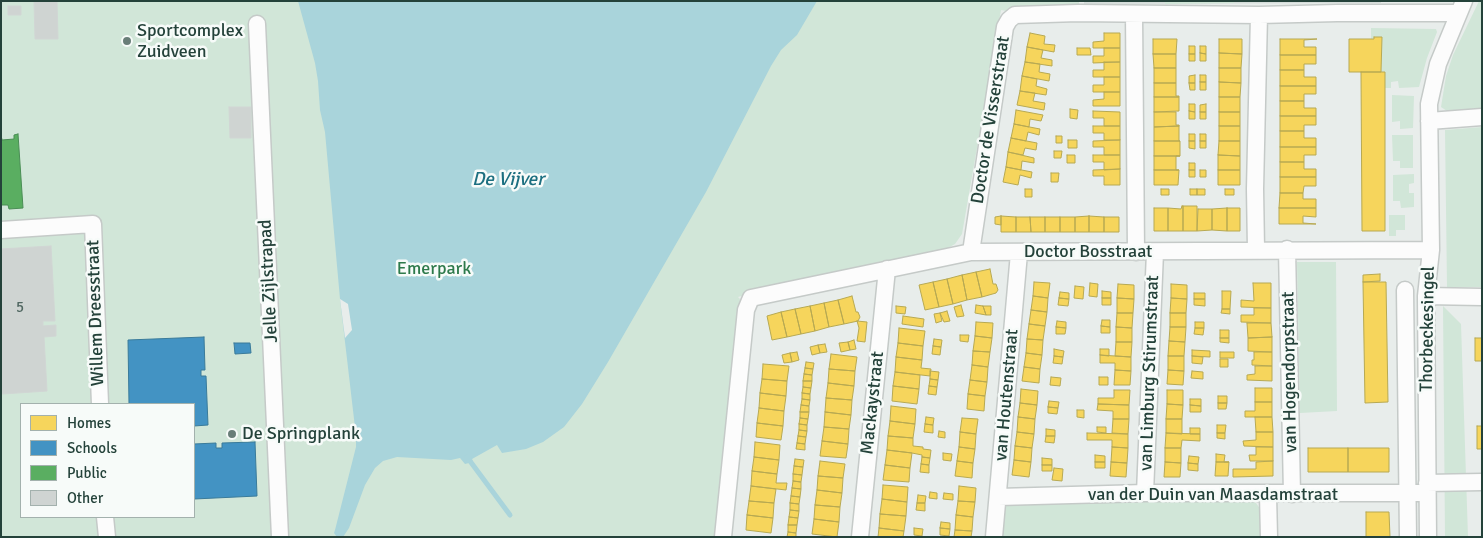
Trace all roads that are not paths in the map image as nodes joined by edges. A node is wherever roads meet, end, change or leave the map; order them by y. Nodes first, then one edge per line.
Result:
1 (1461, 7) edge
2 (1134, 14) junction
3 (1259, 16) junction
4 (257, 24) dead end
5 (1482, 117) edge
6 (1429, 121) junction
7 (1, 230) edge
8 (1256, 250) junction
9 (1287, 250) junction
10 (1431, 250) junction
11 (970, 252) junction
12 (1136, 252) junction
13 (1155, 252) junction
14 (1019, 253) junction
15 (887, 269) junction
16 (1406, 290) dead end
17 (1426, 296) junction
18 (1482, 298) edge
19 (100, 403) edge
20 (1482, 482) edge
21 (1427, 488) junction
22 (1145, 493) junction
23 (1292, 494) junction
24 (1408, 494) junction
25 (1268, 495) junction
26 (998, 497) junction
27 (105, 518) edge
28 (107, 537) edge
29 (280, 537) edge
30 (723, 537) edge
31 (860, 537) edge
32 (994, 537) edge
33 (1269, 537) edge
34 (1408, 537) edge
35 (1428, 537) edge

1 - 3 street, Doctor de Visserstraat
1 - 6 street, Thorbeckesingel
2 - 3 street, Doctor de Visserstraat
2 - 11 street, Doctor de Visserstraat
2 - 12 street
3 - 8 street
4 - 29 street, Jelle Zijlstrapad
5 - 6 street
6 - 10 street, Thorbeckesingel
7 - 19 street, Willem Dreesstraat
8 - 9 street, Doctor Bosstraat
8 - 13 street, Doctor Bosstraat
9 - 10 street, Doctor Bosstraat
9 - 23 street, van Hogendorpstraat
10 - 17 street, Thorbeckesingel
11 - 14 street, Doctor Bosstraat
11 - 15 street, Doctor Bosstraat
12 - 13 street, Doctor Bosstraat
12 - 14 street, Doctor Bosstraat
13 - 22 street, van Limburg Stirumstraat
14 - 26 street, van Houtenstraat
15 - 30 street, Doctor Bosstraat
15 - 31 street, Mackaystraat
16 - 24 street, Thorbeckesingel
17 - 18 street
17 - 21 street, Thorbeckesingel
20 - 21 street, van der Duin van Maasdamstraat
21 - 24 street, van der Duin van Maasdamstraat
21 - 35 street, Thorbeckesingel
22 - 25 street, van der Duin van Maasdamstraat
22 - 26 street, van der Duin van Maasdamstraat
23 - 24 street, van der Duin van Maasdamstraat
23 - 25 street, van der Duin van Maasdamstraat
24 - 34 street, Thorbeckesingel
25 - 33 street
26 - 32 street, van Houtenstraat
27 - 28 street

